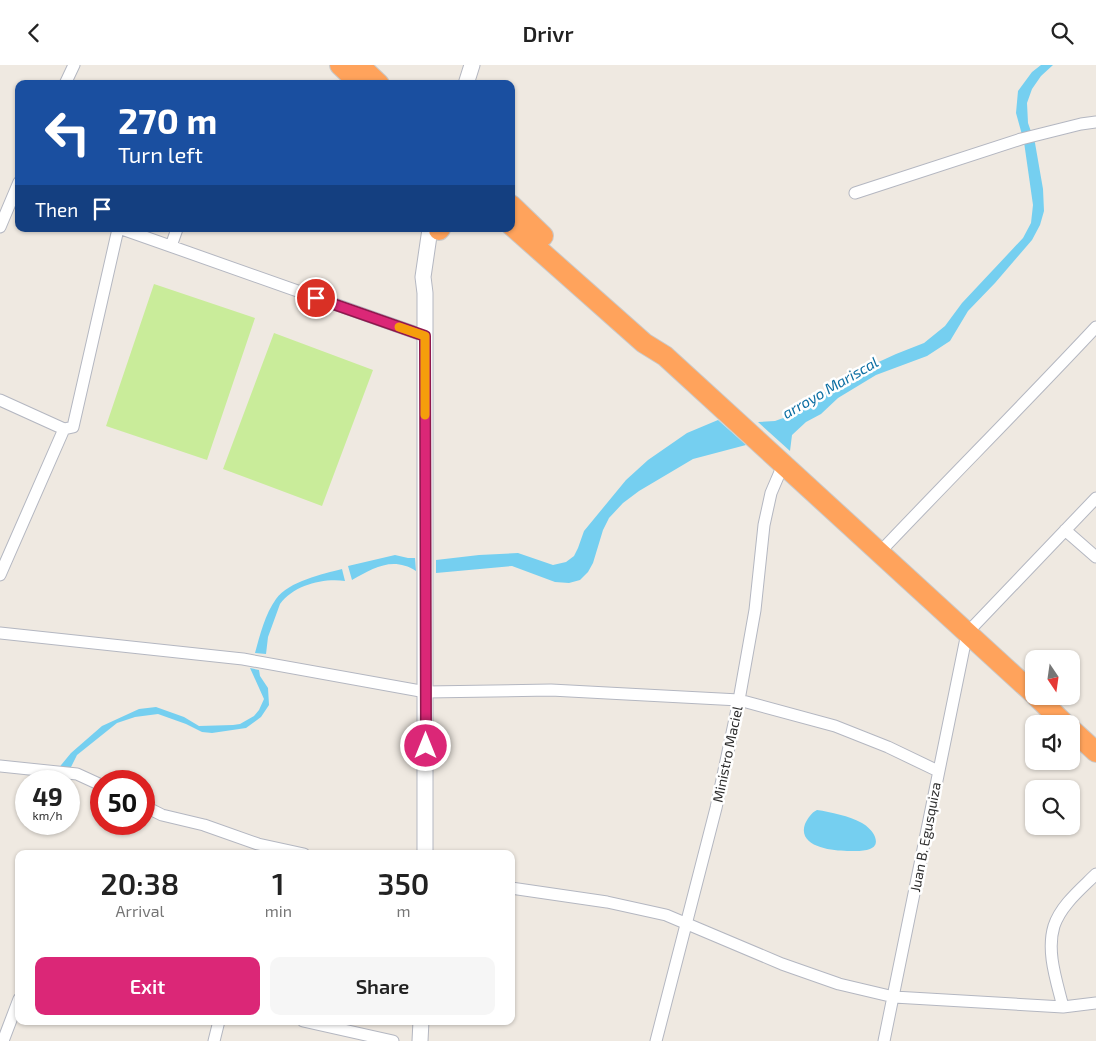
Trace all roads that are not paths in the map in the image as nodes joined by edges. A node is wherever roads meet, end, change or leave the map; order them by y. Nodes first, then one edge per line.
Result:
1 (74, 65) edge
2 (340, 65) edge
3 (359, 65) edge
4 (472, 65) edge
5 (480, 65) edge
6 (67, 80) edge
7 (356, 80) edge
8 (375, 80) edge
9 (467, 80) edge
10 (477, 80) edge
11 (1096, 122) edge
12 (15, 193) edge
13 (855, 193) dead end
14 (515, 209) edge
15 (0, 227) edge
16 (515, 229) edge
17 (119, 232) edge
18 (129, 232) edge
19 (177, 232) edge
20 (437, 232) edge
21 (171, 246) junction
22 (1096, 327) edge
23 (425, 336) junction
24 (665, 356) junction
25 (0, 400) edge
26 (64, 429) junction
27 (781, 463) junction
28 (1096, 498) edge
29 (1065, 530) junction
30 (880, 552) junction
31 (1096, 557) edge
32 (0, 575) edge
33 (0, 633) edge
34 (967, 633) junction
35 (1025, 686) edge
36 (426, 692) junction
37 (739, 700) junction
38 (1045, 705) edge
39 (1056, 715) edge
40 (1080, 737) edge
41 (1096, 752) edge
42 (0, 766) edge
43 (938, 771) junction
44 (90, 780) edge
45 (155, 812) edge
46 (257, 849) edge
47 (425, 850) edge
48 (1096, 874) edge
49 (515, 889) edge
50 (685, 924) junction
51 (894, 997) junction
52 (1096, 1003) edge
53 (1063, 1007) junction
54 (15, 1010) edge
55 (218, 1025) edge
56 (321, 1025) edge
57 (421, 1025) edge
58 (3, 1041) edge
59 (214, 1041) edge
60 (393, 1041) edge
61 (420, 1041) edge
62 (656, 1041) edge
63 (884, 1041) edge

1 - 6 street
2 - 7 highway
3 - 8 highway
4 - 9 main road
5 - 10 main road
11 - 13 street
12 - 15 street
14 - 24 highway
16 - 24 highway
17 - 26 street
18 - 21 street
19 - 21 street
20 - 23 main road
21 - 23 street
22 - 30 street
23 - 36 main road
24 - 27 highway
25 - 26 street
26 - 32 street
27 - 30 highway
27 - 37 street, Ministro Maciel
28 - 29 street
29 - 31 street
29 - 34 street
30 - 34 highway
33 - 36 street
34 - 35 highway
34 - 43 street, Juan B. Egusquiza
36 - 37 street
36 - 47 main road
37 - 43 street
37 - 50 street, Ministro Maciel
38 - 39 highway
40 - 41 highway
42 - 44 street
43 - 51 street, Juan B. Egusquiza
45 - 46 street
48 - 53 street
49 - 50 street
50 - 51 street
50 - 62 street, Ministro Maciel
51 - 53 street
51 - 63 street, Juan B. Egusquiza
52 - 53 street
54 - 58 street
55 - 59 street
56 - 60 street
57 - 61 main road

